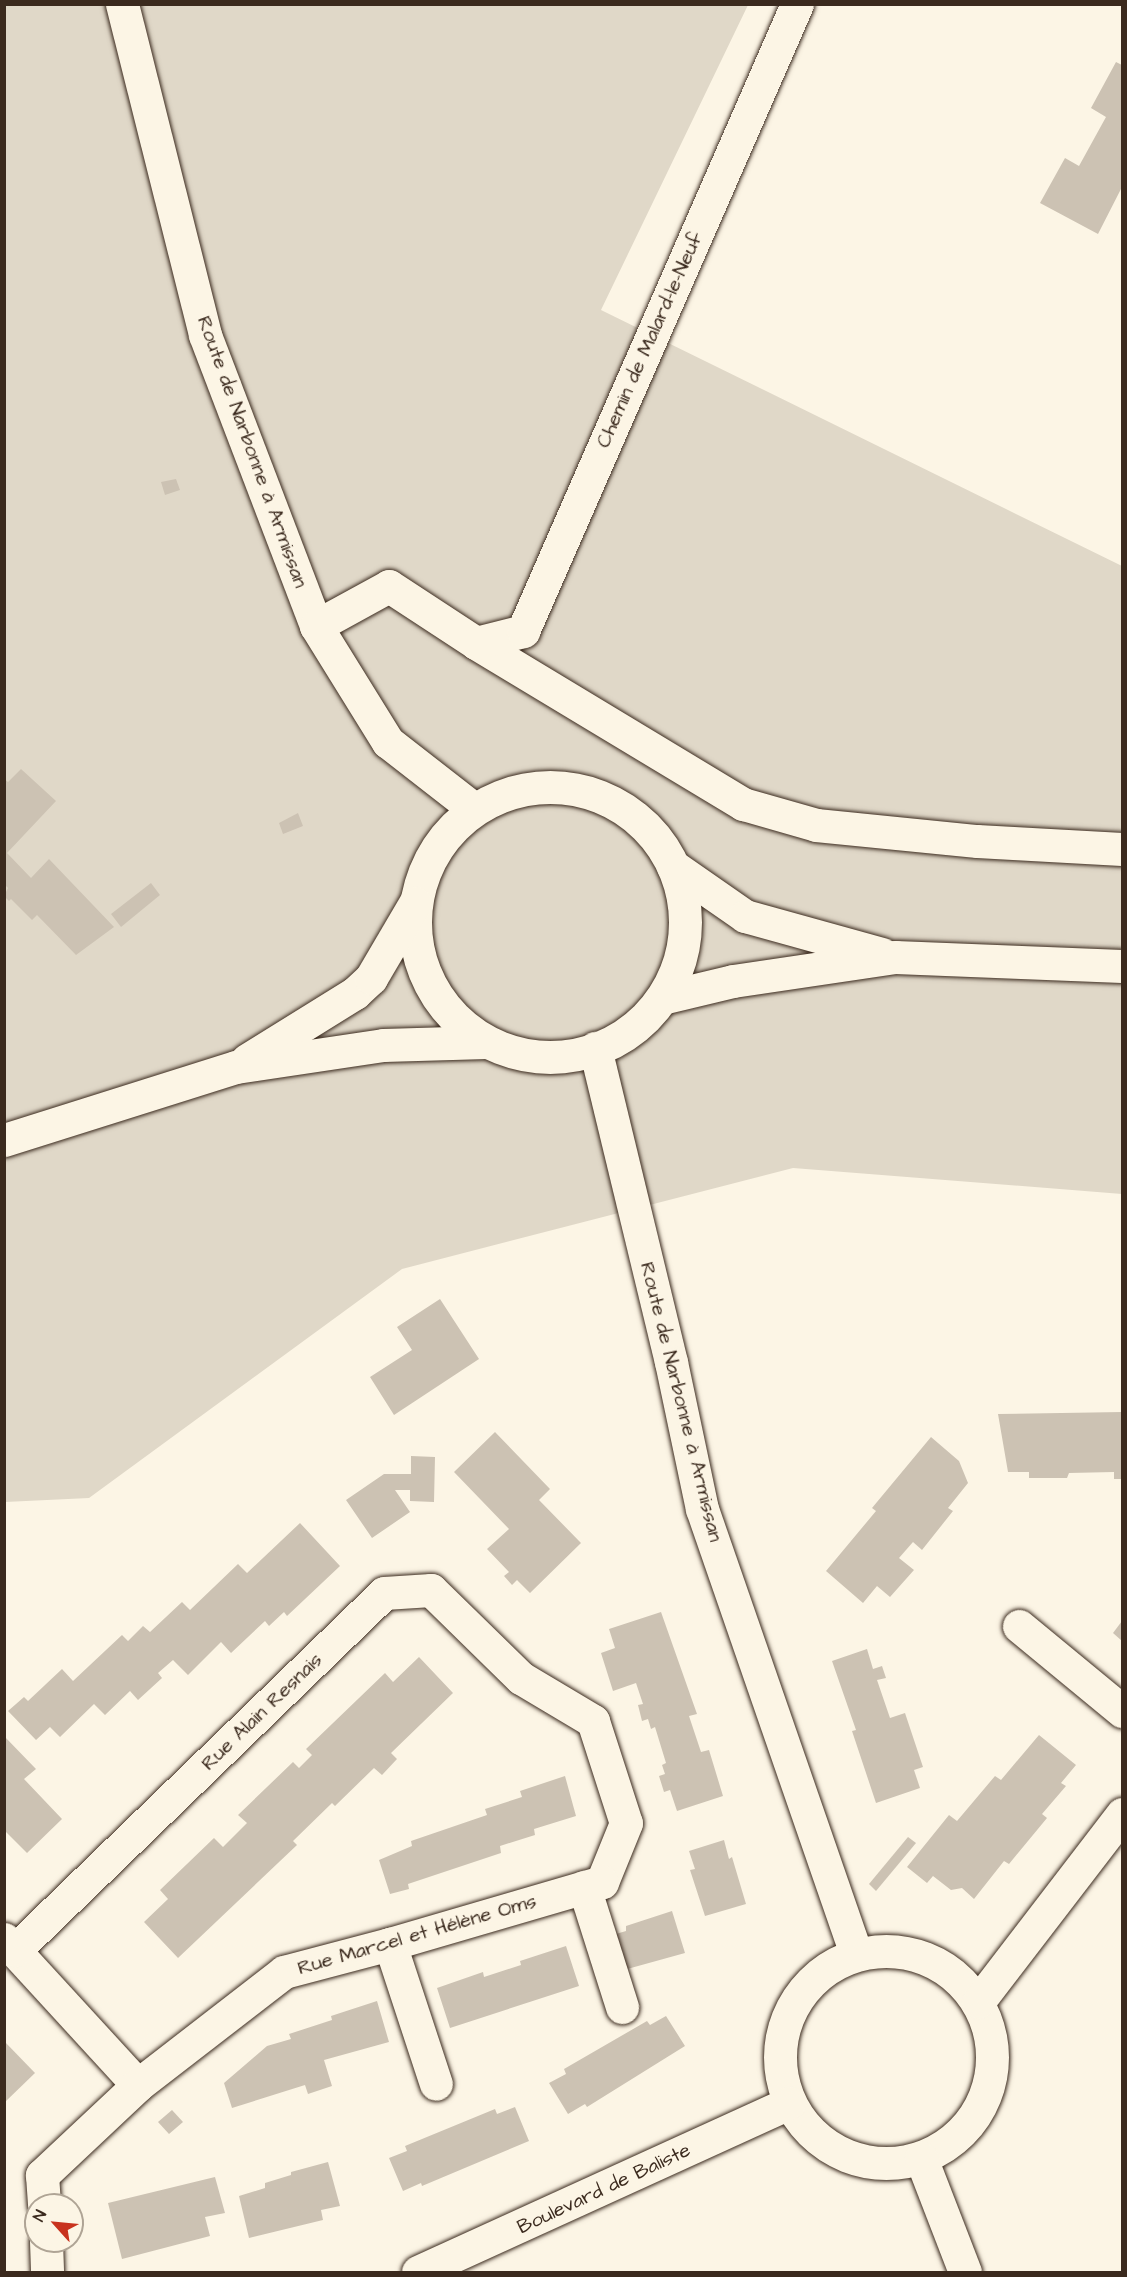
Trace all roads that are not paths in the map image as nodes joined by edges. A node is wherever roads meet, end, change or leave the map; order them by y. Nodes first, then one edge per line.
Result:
1 (122, 4) edge
2 (797, 4) edge
3 (316, 626) junction
4 (476, 644) junction
5 (474, 809) junction
6 (1122, 849) edge
7 (674, 866) junction
8 (416, 903) junction
9 (895, 957) junction
10 (1122, 966) edge
11 (662, 998) junction
12 (486, 1042) junction
13 (595, 1048) junction
14 (236, 1067) junction
15 (4, 1140) edge
16 (1019, 1626) dead end
17 (521, 1678) joint
18 (1122, 1711) edge
19 (1122, 1814) edge
20 (584, 1887) junction
21 (390, 1944) junction
22 (10, 1945) edge
23 (855, 1954) junction
24 (978, 2002) junction
25 (622, 2007) dead end
26 (436, 2084) dead end
27 (138, 2085) junction
28 (789, 2103) junction
29 (921, 2158) junction
30 (43, 2193) edge
31 (46, 2253) edge
32 (47, 2272) edge
33 (418, 2272) edge
34 (964, 2272) edge

1 - 3 street, Route de Narbonne à Armissan
2 - 4 street, Chemin de Malard-le-Neuf
3 - 4 street
3 - 5 street, Route de Narbonne à Armissan
4 - 6 street
5 - 7 street
5 - 8 street
7 - 9 street
7 - 11 street
8 - 12 street
8 - 14 street
9 - 10 street
9 - 11 street
11 - 13 street
12 - 13 street
12 - 14 street
13 - 23 street, Route de Narbonne à Armissan
14 - 15 street
16 - 18 street
17 - 20 street, Rue Marcel et Hélène Oms
17 - 22 street, Rue Alain Resnais
19 - 24 street
20 - 21 street, Rue Marcel et Hélène Oms
20 - 25 street
21 - 26 street
21 - 27 street, Rue Marcel et Hélène Oms
22 - 27 street
23 - 24 street
23 - 28 street
24 - 29 street
27 - 30 street, Rue Marcel et Hélène Oms
28 - 29 street
28 - 33 street, Boulevard de Baliste
29 - 34 street
31 - 32 street

